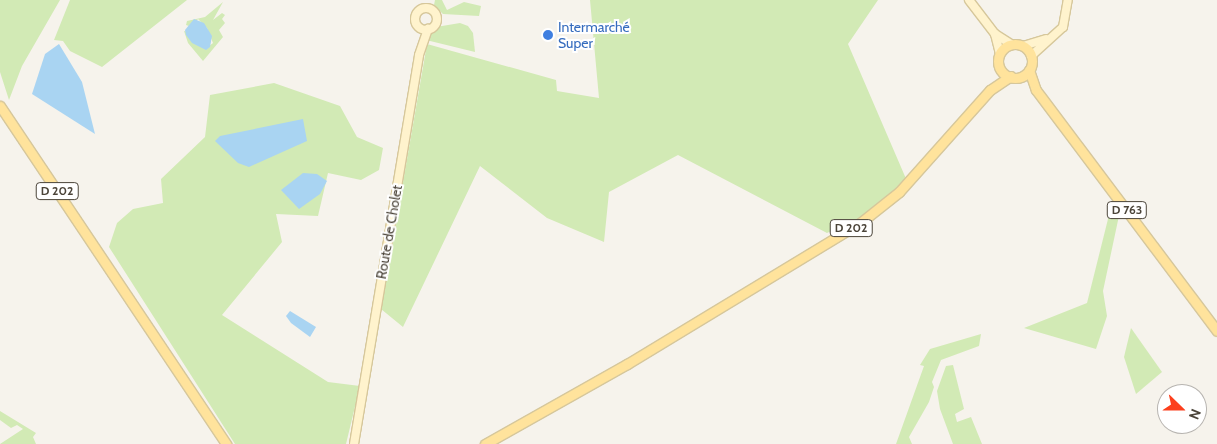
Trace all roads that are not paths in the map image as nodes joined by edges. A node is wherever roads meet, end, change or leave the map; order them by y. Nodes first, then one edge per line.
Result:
1 (426, 0) edge
2 (431, 0) edge
3 (969, 0) edge
4 (1068, 0) edge
5 (422, 8) junction
6 (432, 10) junction
7 (419, 27) junction
8 (428, 29) junction
9 (995, 34) junction
10 (1050, 37) junction
11 (1011, 44) junction
12 (1023, 46) junction
13 (1000, 54) junction
14 (419, 56) junction
15 (1031, 56) junction
16 (1000, 66) junction
17 (1029, 70) junction
18 (1014, 77) junction
19 (990, 90) junction
20 (1036, 90) junction
21 (0, 106) edge
22 (1217, 331) edge
23 (226, 444) edge
24 (354, 444) edge
25 (485, 444) edge

1 - 5 main road
2 - 6 main road
3 - 9 main road
4 - 10 main road
5 - 6 main road
5 - 7 main road
6 - 8 main road
7 - 8 main road
7 - 14 main road, Route de Cholet
8 - 14 main road, Route de Cholet
9 - 11 main road
9 - 13 main road
10 - 12 main road
10 - 15 main road
11 - 12 main road
11 - 13 main road
12 - 15 main road
13 - 16 main road
14 - 24 main road, Route de Cholet
15 - 17 main road
16 - 18 main road
16 - 19 main road, D 202
17 - 18 main road
17 - 20 main road, D 763
18 - 19 main road, D 202
18 - 20 main road, D 763
19 - 25 main road, D 202
20 - 22 main road, D 763
21 - 23 main road, D 202

